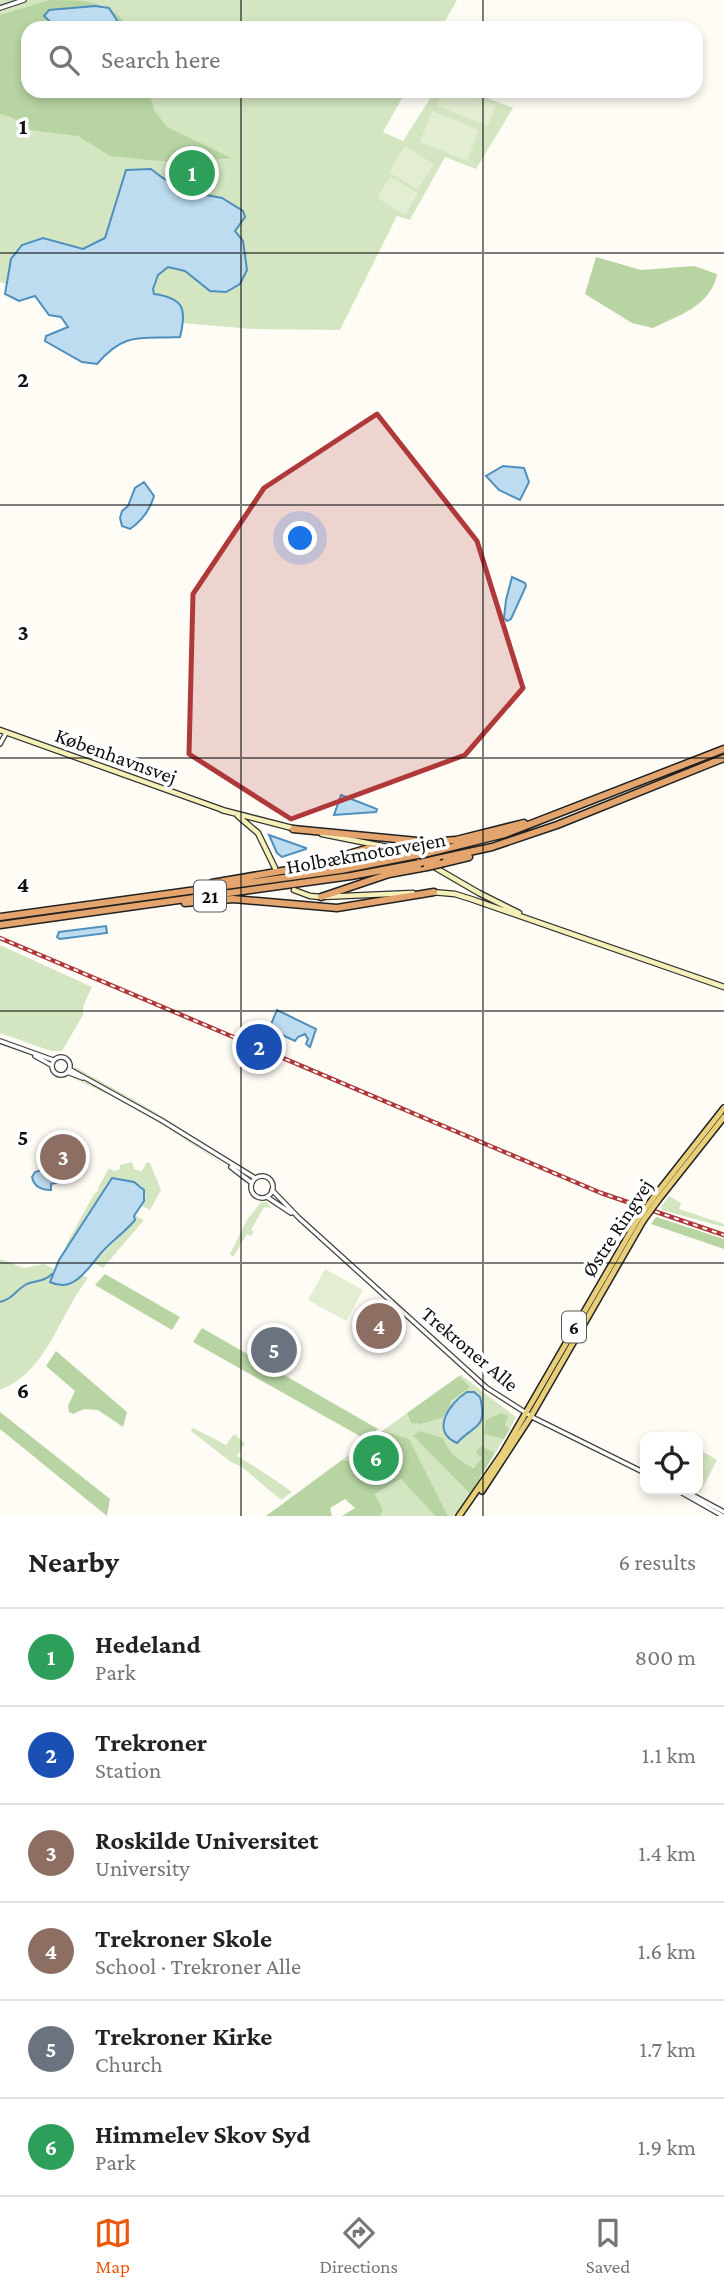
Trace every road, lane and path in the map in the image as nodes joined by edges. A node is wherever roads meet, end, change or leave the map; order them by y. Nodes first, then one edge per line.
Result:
1 (24, 0) edge
2 (0, 8) edge
3 (0, 730) edge
4 (6, 733) junction
5 (0, 744) edge
6 (724, 749) edge
7 (724, 758) edge
8 (222, 810) junction
9 (547, 819) junction
10 (293, 828) junction
11 (406, 854) junction
12 (440, 861) junction
13 (275, 868) dead end
14 (294, 890) dead end
15 (434, 892) junction
16 (161, 894) junction
17 (321, 897) junction
18 (155, 904) junction
19 (0, 917) edge
20 (539, 922) junction
21 (0, 925) edge
22 (724, 987) edge
23 (0, 1041) edge
24 (52, 1063) junction
25 (68, 1071) junction
26 (724, 1108) edge
27 (724, 1117) edge
28 (225, 1161) junction
29 (256, 1178) junction
30 (252, 1183) junction
31 (272, 1190) junction
32 (267, 1196) junction
33 (657, 1198) junction
34 (299, 1218) junction
35 (528, 1414) junction
36 (640, 1470) edge
37 (687, 1495) edge
38 (691, 1495) edge
39 (723, 1514) edge
40 (461, 1516) edge

1 - 2 street
3 - 4 main road, Københavnsvej
4 - 5 street
4 - 8 main road, Københavnsvej
6 - 9 highway, Holbækmotorvejen / 21
7 - 12 highway, Holbækmotorvejen / 21
8 - 10 main road, Københavnsvej
8 - 13 main road, Københavnsvej
9 - 10 highway
9 - 11 highway, Holbækmotorvejen / 21, bridge
10 - 11 main road, Københavnsvej
11 - 16 highway, Holbækmotorvejen / 21
11 - 16 highway
11 - 20 main road, Københavnsvej
12 - 17 highway, bridge
12 - 18 highway, Holbækmotorvejen / 21, bridge
14 - 17 main road, Københavnsvej
15 - 17 main road, Københavnsvej
15 - 18 highway
15 - 20 main road, Københavnsvej
16 - 19 highway, Holbækmotorvejen / 21
18 - 21 highway, Holbækmotorvejen / 21
20 - 22 main road, Københavnsvej
23 - 24 street
24 - 25 street
24 - 25 street
25 - 28 street
26 - 33 main road, Østre Ringvej / 6
27 - 33 main road, Østre Ringvej / 6
28 - 29 street
28 - 30 street
29 - 30 street
29 - 31 street
30 - 32 street
31 - 32 street
31 - 34 street, Trekroner Alle
32 - 34 street, Trekroner Alle
33 - 35 main road, Østre Ringvej / 6, bridge
34 - 35 street, Trekroner Alle
35 - 36 street, Trekroner Alle
35 - 40 main road, Østre Ringvej / 6
37 - 39 street
38 - 39 street

